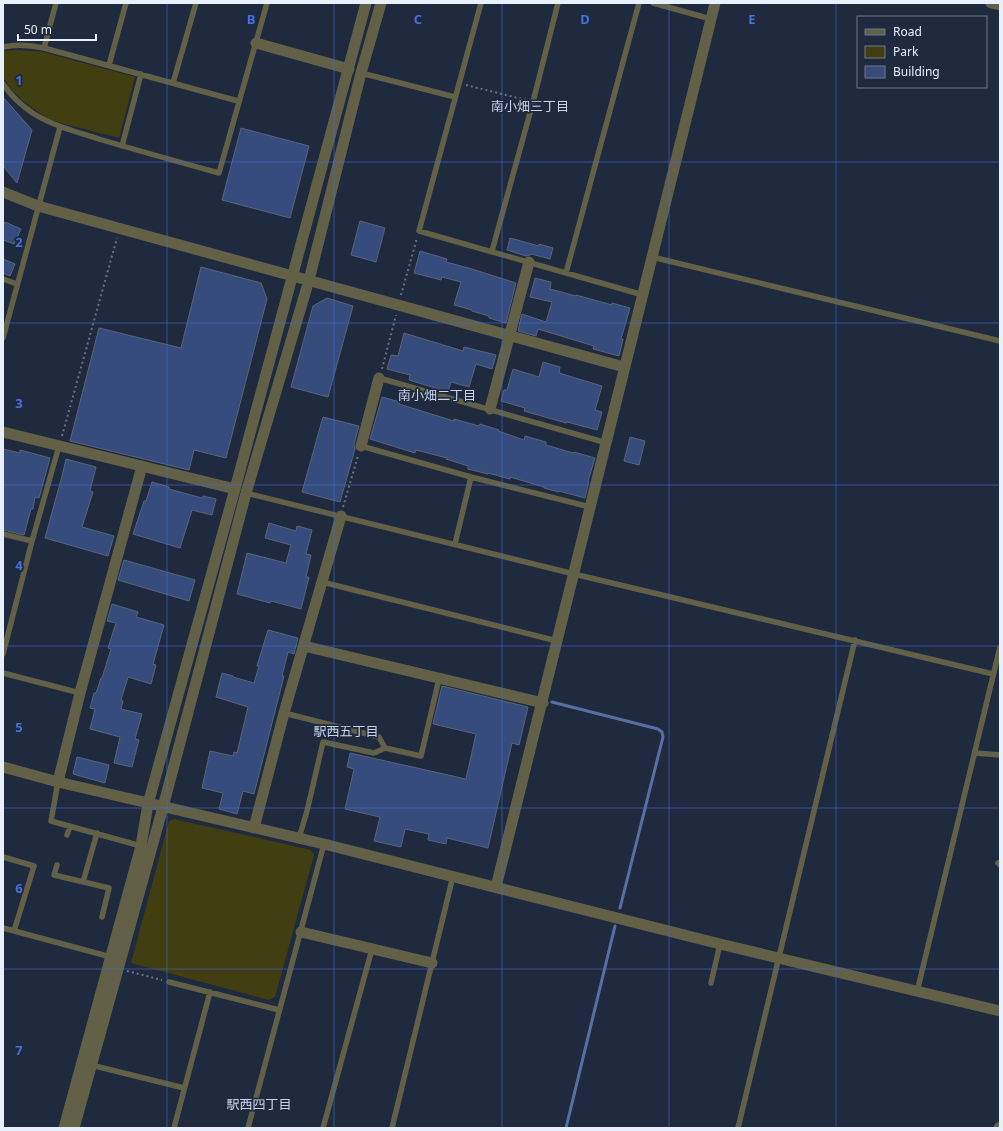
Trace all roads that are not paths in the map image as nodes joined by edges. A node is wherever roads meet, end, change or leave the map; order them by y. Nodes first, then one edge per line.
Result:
1 (56, 3) edge
2 (126, 3) edge
3 (196, 3) edge
4 (266, 3) edge
5 (366, 3) edge
6 (381, 3) edge
7 (481, 3) edge
8 (558, 3) edge
9 (640, 3) edge
10 (653, 3) edge
11 (715, 3) edge
12 (991, 3) edge
13 (1000, 5) edge
14 (711, 19) junction
15 (256, 43) junction
16 (3, 47) edge
17 (44, 48) junction
18 (109, 65) junction
19 (349, 70) junction
20 (361, 73) junction
21 (141, 74) junction
22 (173, 83) junction
23 (3, 84) edge
24 (455, 98) junction
25 (238, 101) junction
26 (60, 127) junction
27 (122, 146) junction
28 (3, 192) edge
29 (38, 206) junction
30 (492, 251) junction
31 (652, 257) junction
32 (529, 262) junction
33 (566, 272) junction
34 (293, 276) junction
35 (3, 279) edge
36 (309, 280) junction
37 (17, 284) junction
38 (643, 295) junction
39 (510, 335) junction
40 (3, 338) edge
41 (1000, 341) edge
42 (624, 367) junction
43 (379, 378) joint
44 (490, 408) junction
45 (3, 432) edge
46 (607, 443) junction
47 (59, 446) junction
48 (361, 446) joint
49 (142, 466) junction
50 (471, 477) junction
51 (235, 489) junction
52 (246, 493) junction
53 (591, 507) junction
54 (341, 516) junction
55 (3, 534) edge
56 (32, 541) junction
57 (455, 544) junction
58 (574, 574) junction
59 (322, 582) junction
60 (855, 640) junction
61 (557, 641) junction
62 (304, 646) junction
63 (1000, 647) edge
64 (3, 654) edge
65 (3, 673) edge
66 (993, 674) junction
67 (439, 679) junction
68 (80, 693) junction
69 (543, 703) junction
70 (284, 713) junction
71 (385, 748) junction
72 (975, 753) junction
73 (1000, 755) edge
74 (3, 767) edge
75 (58, 782) junction
76 (148, 804) junction
77 (163, 807) junction
78 (70, 826) junction
79 (254, 828) junction
80 (97, 833) junction
81 (67, 835) dead end
82 (299, 838) junction
83 (324, 844) junction
84 (141, 846) junction
85 (3, 857) edge
86 (57, 865) dead end
87 (453, 876) junction
88 (83, 882) junction
89 (496, 887) junction
90 (102, 917) dead end
91 (3, 928) edge
92 (14, 931) junction
93 (301, 932) junction
94 (720, 944) junction
95 (372, 949) junction
96 (111, 957) junction
97 (779, 958) junction
98 (432, 963) junction
99 (169, 982) road end
100 (712, 983) dead end
101 (210, 992) junction
102 (917, 992) junction
103 (279, 1010) junction
104 (1000, 1011) edge
105 (91, 1065) junction
106 (184, 1088) junction
107 (64, 1128) edge
108 (74, 1128) edge
109 (174, 1128) edge
110 (248, 1128) edge
111 (323, 1128) edge
112 (392, 1128) edge
113 (738, 1128) edge

1 - 17 lane
2 - 18 lane
3 - 22 lane
4 - 15 lane
5 - 19 street
6 - 20 street
7 - 24 lane
8 - 30 lane
9 - 33 lane
10 - 14 lane
11 - 14 street
12 - 13 street
14 - 31 street
15 - 19 street
15 - 25 lane
16 - 17 lane
17 - 18 lane
18 - 21 lane
19 - 34 street
20 - 24 lane
20 - 36 street
21 - 22 lane
21 - 27 lane
22 - 25 lane
23 - 26 lane
24 - 30 lane
25 - 27 lane
26 - 27 lane
26 - 29 lane
28 - 29 street
29 - 34 street
29 - 37 lane
30 - 32 lane
31 - 38 street
31 - 41 lane
32 - 33 lane
32 - 39 street
33 - 38 lane
34 - 36 street
34 - 51 street
35 - 37 lane
36 - 39 street
36 - 52 street
37 - 40 lane
38 - 42 street
39 - 42 street
39 - 44 street
42 - 46 street
43 - 44 lane
43 - 48 street
44 - 46 lane
45 - 47 street
46 - 53 street
47 - 49 street
47 - 56 lane
48 - 50 lane
49 - 51 street
49 - 68 street
50 - 53 lane
50 - 57 lane
51 - 76 street
52 - 54 lane
52 - 77 street
53 - 58 street
54 - 57 lane
54 - 59 street
55 - 56 lane
56 - 64 lane
57 - 58 lane
58 - 60 lane
58 - 61 street
59 - 61 lane
59 - 62 street
60 - 66 lane
60 - 97 lane
61 - 69 street
62 - 67 street
62 - 70 street
63 - 66 lane
65 - 68 lane
66 - 72 lane
67 - 69 street
67 - 71 lane
68 - 75 street
69 - 89 street
70 - 71 lane
70 - 79 street
71 - 82 lane
72 - 73 lane
72 - 102 lane
74 - 75 street
75 - 76 street
75 - 78 lane
76 - 77 street
76 - 84 street
77 - 79 street
77 - 105 street
78 - 80 lane
78 - 81 lane
79 - 82 street
80 - 84 lane
80 - 88 lane
82 - 83 street
83 - 87 street
83 - 93 lane
84 - 96 street
85 - 92 lane
86 - 88 lane
87 - 89 street
87 - 98 lane
88 - 90 lane
89 - 94 street
91 - 92 lane
92 - 96 lane
93 - 95 street
93 - 103 lane
94 - 97 street
94 - 100 lane
95 - 98 street
95 - 111 lane
96 - 107 street
97 - 102 street
97 - 113 lane
98 - 112 lane
99 - 101 lane
101 - 103 lane
101 - 106 lane
102 - 104 street
103 - 110 lane
105 - 106 lane
105 - 108 street
106 - 109 lane

